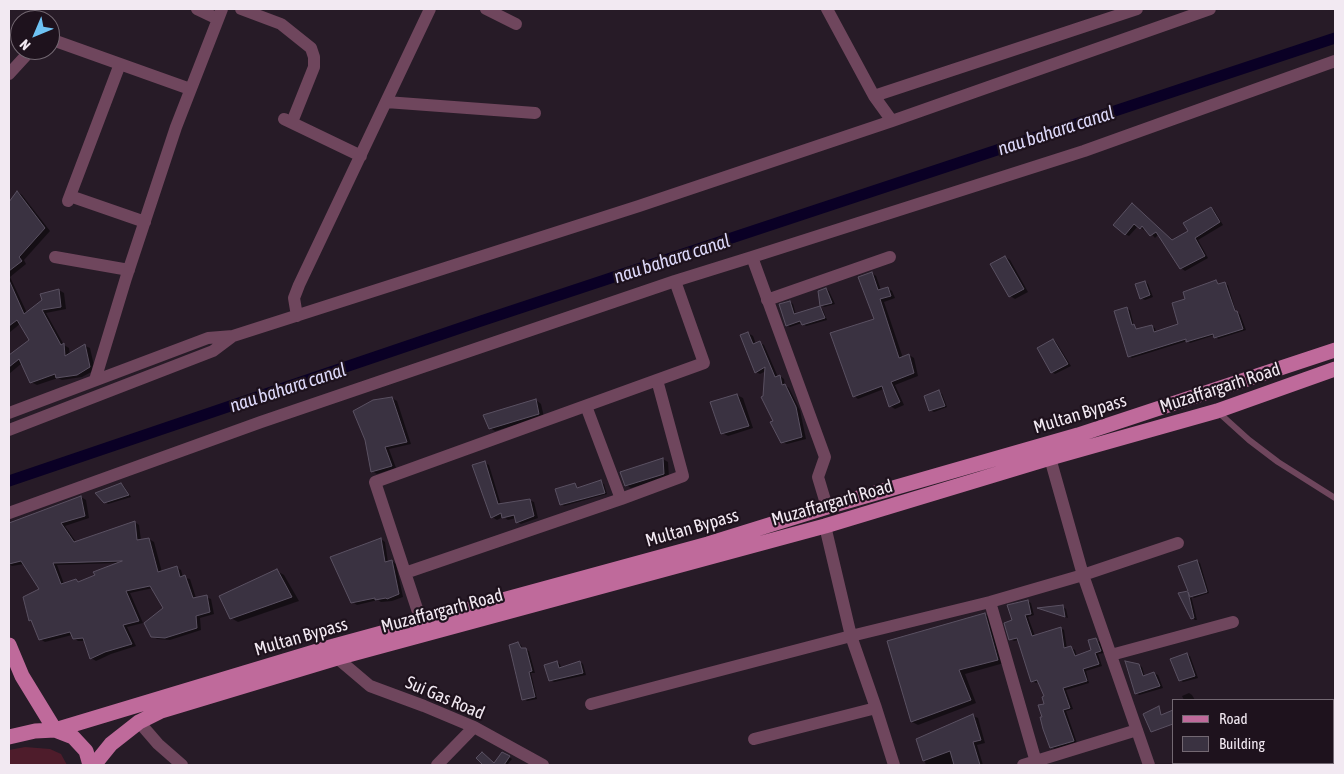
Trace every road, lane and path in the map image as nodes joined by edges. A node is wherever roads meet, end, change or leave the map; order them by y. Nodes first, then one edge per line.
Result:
1 (198, 9) edge
2 (241, 9) edge
3 (430, 9) edge
4 (486, 9) edge
5 (827, 9) edge
6 (1137, 9) edge
7 (1210, 9) edge
8 (220, 14) edge
9 (516, 24) dead end
10 (60, 43) edge
11 (1335, 61) edge
12 (120, 64) junction
13 (190, 89) junction
14 (874, 96) junction
15 (386, 102) junction
16 (535, 113) dead end
17 (892, 121) junction
18 (361, 156) junction
19 (145, 222) junction
20 (752, 256) junction
21 (55, 257) dead end
22 (890, 257) dead end
23 (129, 270) junction
24 (675, 281) junction
25 (767, 300) junction
26 (297, 316) junction
27 (234, 336) junction
28 (1335, 350) edge
29 (1335, 369) edge
30 (95, 380) junction
31 (657, 380) junction
32 (34, 403) junction
33 (586, 406) junction
34 (1217, 411) junction
35 (9, 413) edge
36 (39, 418) junction
37 (9, 429) edge
38 (1050, 458) junction
39 (1335, 498) edge
40 (621, 499) junction
41 (827, 507) junction
42 (9, 513) edge
43 (824, 526) junction
44 (1178, 543) dead end
45 (405, 574) junction
46 (1083, 574) junction
47 (990, 602) junction
48 (1233, 622) dead end
49 (424, 629) junction
50 (851, 636) junction
51 (9, 645) edge
52 (1111, 655) junction
53 (337, 658) junction
54 (591, 704) dead end
55 (876, 708) junction
56 (139, 722) junction
57 (474, 727) junction
58 (54, 730) junction
59 (1137, 730) junction
60 (9, 737) edge
61 (754, 739) dead end
62 (1036, 762) junction
63 (92, 765) edge
64 (182, 765) edge
65 (437, 765) edge
66 (543, 765) edge
67 (894, 765) edge
68 (1022, 765) edge
69 (1149, 765) edge

1 - 8 street
2 - 18 street
3 - 15 street
4 - 9 street
5 - 14 street
6 - 14 street
7 - 17 street
8 - 13 street
10 - 12 street
11 - 20 street
12 - 13 street
12 - 19 street
13 - 19 street
14 - 17 street
15 - 16 street
15 - 18 street
17 - 26 street
18 - 26 street
19 - 23 street
20 - 24 street
20 - 25 street
21 - 23 street
22 - 25 street
23 - 30 street
24 - 31 street
24 - 42 street
25 - 41 street
26 - 27 street
27 - 30 street
27 - 36 street
28 - 41 main road, Multan Bypass
29 - 34 main road, Muzaffargarh Road
30 - 32 street
31 - 33 street
31 - 40 street
32 - 35 street
32 - 36 street
33 - 40 street
33 - 45 street
34 - 38 main road, Muzaffargarh Road
34 - 39 lane
36 - 37 street
38 - 43 main road, Muzaffargarh Road
38 - 46 street
40 - 45 street
41 - 49 main road, Multan Bypass
43 - 49 main road, Muzaffargarh Road
43 - 50 street
44 - 46 street
45 - 49 street
46 - 47 street
46 - 52 street
47 - 50 street
47 - 62 street
48 - 52 street
49 - 53 main road, Muzaffargarh Road
49 - 58 main road, Multan Bypass
50 - 54 street
50 - 55 street
51 - 58 main road
52 - 59 street
53 - 56 main road, Muzaffargarh Road
53 - 57 street, Sui Gas Road
55 - 61 street
55 - 67 street
56 - 63 main road, Muzaffargarh Road
56 - 64 street
57 - 65 street
57 - 66 street, Sui Gas Road
58 - 60 main road, Multan Bypass
58 - 63 main road
59 - 62 street
59 - 69 street
62 - 68 street

